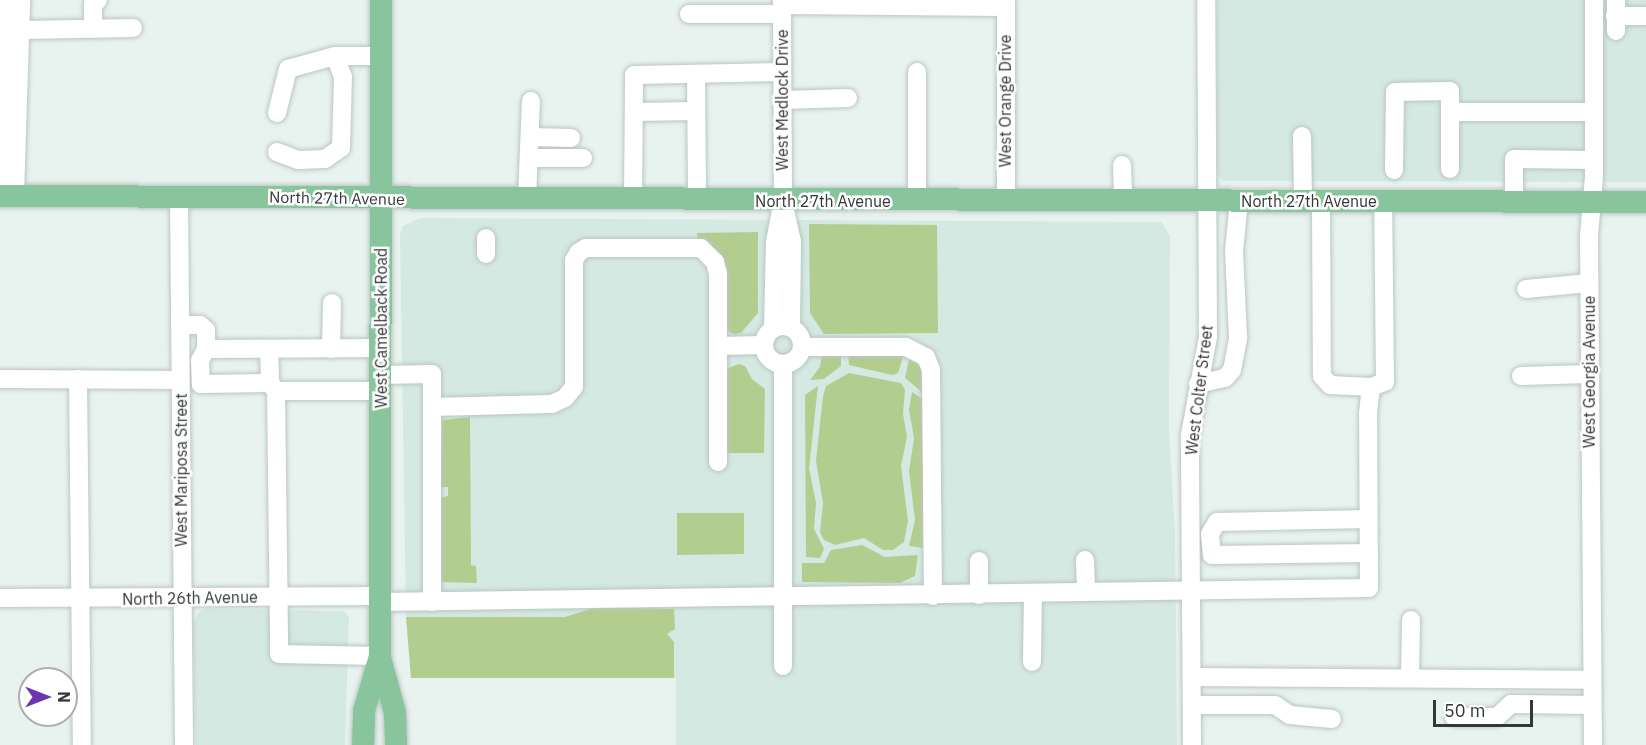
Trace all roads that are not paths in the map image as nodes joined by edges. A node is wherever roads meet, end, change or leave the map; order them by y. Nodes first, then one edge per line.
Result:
1 (5, 0) edge
2 (21, 0) edge
3 (98, 0) edge
4 (381, 0) edge
5 (1206, 0) edge
6 (1594, 0) edge
7 (1006, 4) edge
8 (782, 6) edge
9 (689, 14) dead end
10 (1616, 16) edge
11 (1646, 16) edge
12 (133, 28) dead end
13 (93, 29) junction
14 (21, 30) junction
15 (335, 56) junction
16 (381, 56) junction
17 (782, 72) junction
18 (917, 72) dead end
19 (696, 74) junction
20 (848, 98) dead end
21 (782, 100) junction
22 (531, 101) dead end
23 (696, 111) junction
24 (634, 112) junction
25 (1450, 112) junction
26 (1594, 112) junction
27 (277, 113) dead end
28 (1302, 136) dead end
29 (530, 137) junction
30 (571, 138) dead end
31 (277, 152) dead end
32 (530, 158) junction
33 (583, 158) dead end
34 (1594, 160) junction
35 (1122, 165) dead end
36 (1450, 169) dead end
37 (1394, 170) dead end
38 (6, 196) edge
39 (179, 196) junction
40 (382, 199) junction
41 (527, 199) junction
42 (633, 200) junction
43 (697, 200) junction
44 (783, 200) junction
45 (917, 201) junction
46 (1123, 201) junction
47 (1207, 201) junction
48 (1312, 201) junction
49 (1383, 201) junction
50 (1006, 202) junction
51 (1239, 202) junction
52 (1514, 202) junction
53 (1592, 202) junction
54 (1646, 202) edge
55 (1589, 283) junction
56 (1526, 289) dead end
57 (332, 303) dead end
58 (180, 326) junction
59 (782, 328) junction
60 (764, 345) junction
61 (718, 346) junction
62 (802, 347) junction
63 (381, 348) junction
64 (270, 349) junction
65 (332, 349) junction
66 (203, 355) junction
67 (783, 365) junction
68 (180, 372) junction
69 (1589, 374) junction
70 (1521, 376) dead end
71 (0, 379) edge
72 (78, 379) junction
73 (381, 383) junction
74 (1198, 384) junction
75 (273, 387) junction
76 (1371, 387) junction
77 (432, 407) junction
78 (718, 462) dead end
79 (1368, 519) junction
80 (1369, 554) junction
81 (1086, 560) dead end
82 (979, 561) dead end
83 (1191, 591) junction
84 (1086, 592) junction
85 (1033, 593) junction
86 (979, 595) junction
87 (933, 596) junction
88 (279, 597) junction
89 (783, 597) junction
90 (0, 598) edge
91 (182, 598) junction
92 (81, 599) junction
93 (380, 599) junction
94 (432, 602) junction
95 (1411, 620) dead end
96 (380, 656) junction
97 (1032, 662) dead end
98 (783, 666) dead end
99 (1192, 677) junction
100 (1410, 678) junction
101 (1592, 680) junction
102 (1192, 705) junction
103 (1592, 705) junction
104 (1454, 717) dead end
105 (1332, 719) dead end
106 (82, 745) edge
107 (184, 745) edge
108 (363, 745) edge
109 (396, 745) edge
110 (1192, 745) edge
111 (1593, 745) edge

1 - 38 street
2 - 14 street
3 - 13 street
4 - 16 main road, West Camelback Road
5 - 47 street, West Colter Street
6 - 26 street, West Georgia Avenue
7 - 8 street
7 - 50 street, West Orange Drive
8 - 9 street
8 - 17 street, West Medlock Drive
10 - 11 street
12 - 13 street
13 - 14 street
14 - 38 street
15 - 16 street
15 - 27 street
15 - 31 street
16 - 40 main road, West Camelback Road
17 - 19 street
17 - 21 street, West Medlock Drive
18 - 45 street
19 - 23 street
19 - 24 street
20 - 21 street
21 - 44 street, West Medlock Drive
22 - 29 street
23 - 24 street
23 - 43 street
24 - 42 street
25 - 26 street
25 - 36 street
25 - 37 street
26 - 34 street, West Georgia Avenue
28 - 48 street
29 - 30 street
29 - 32 street
32 - 33 street
32 - 41 street
34 - 52 street
34 - 53 street, West Georgia Avenue
35 - 46 street
38 - 39 main road, North 27th Avenue
39 - 40 main road, North 27th Avenue
39 - 58 street, West Mariposa Street
40 - 41 main road, North 27th Avenue
40 - 63 main road, West Camelback Road
41 - 42 main road, North 27th Avenue
42 - 43 main road, North 27th Avenue
43 - 44 main road, North 27th Avenue
44 - 45 main road, North 27th Avenue
44 - 59 street, West Medlock Drive
45 - 50 main road, North 27th Avenue
46 - 47 main road, North 27th Avenue
46 - 50 main road, North 27th Avenue
47 - 51 main road, North 27th Avenue
47 - 74 street, West Colter Street
48 - 49 main road, North 27th Avenue
48 - 51 main road, North 27th Avenue
48 - 76 street
49 - 52 main road, North 27th Avenue
49 - 76 street
51 - 74 street
52 - 53 main road, North 27th Avenue
53 - 54 main road, North 27th Avenue
53 - 55 street, West Georgia Avenue
55 - 56 street
55 - 69 street, West Georgia Avenue
57 - 65 street
58 - 66 street
58 - 68 street, West Mariposa Street
59 - 60 street
59 - 62 street
60 - 61 street
60 - 67 street
61 - 77 street
61 - 78 street
62 - 67 street
62 - 87 street
63 - 65 street
63 - 73 main road, West Camelback Road
64 - 65 street
64 - 66 street
64 - 75 street
66 - 68 street
66 - 75 street
67 - 89 street
68 - 72 street
68 - 91 street, West Mariposa Street
69 - 70 street
69 - 101 street, West Georgia Avenue
71 - 72 street
72 - 92 street
73 - 75 street
73 - 77 street
73 - 93 main road, West Camelback Road
74 - 83 street, West Colter Street
75 - 88 street
76 - 79 street
77 - 94 street
79 - 80 street
79 - 80 street
80 - 83 street, North 26th Avenue
81 - 84 street
82 - 86 street
83 - 84 street, North 26th Avenue
83 - 99 street, West Colter Street
84 - 85 street, North 26th Avenue
85 - 86 street, North 26th Avenue
85 - 97 street
86 - 87 street, North 26th Avenue
87 - 89 street, North 26th Avenue
88 - 91 street, North 26th Avenue
88 - 93 street, North 26th Avenue
88 - 96 street
89 - 94 street, North 26th Avenue
89 - 98 street
90 - 92 street, North 26th Avenue
91 - 92 street, North 26th Avenue
91 - 107 street, West Mariposa Street
92 - 106 street
93 - 94 street, North 26th Avenue
93 - 96 main road, West Camelback Road
95 - 100 street
96 - 108 main road, West Camelback Road
96 - 109 main road, West Camelback Road
99 - 100 street
99 - 102 street, West Colter Street
100 - 101 street
101 - 103 street, West Georgia Avenue
102 - 105 street
102 - 110 street, West Colter Street
103 - 104 street
103 - 111 street, West Georgia Avenue

